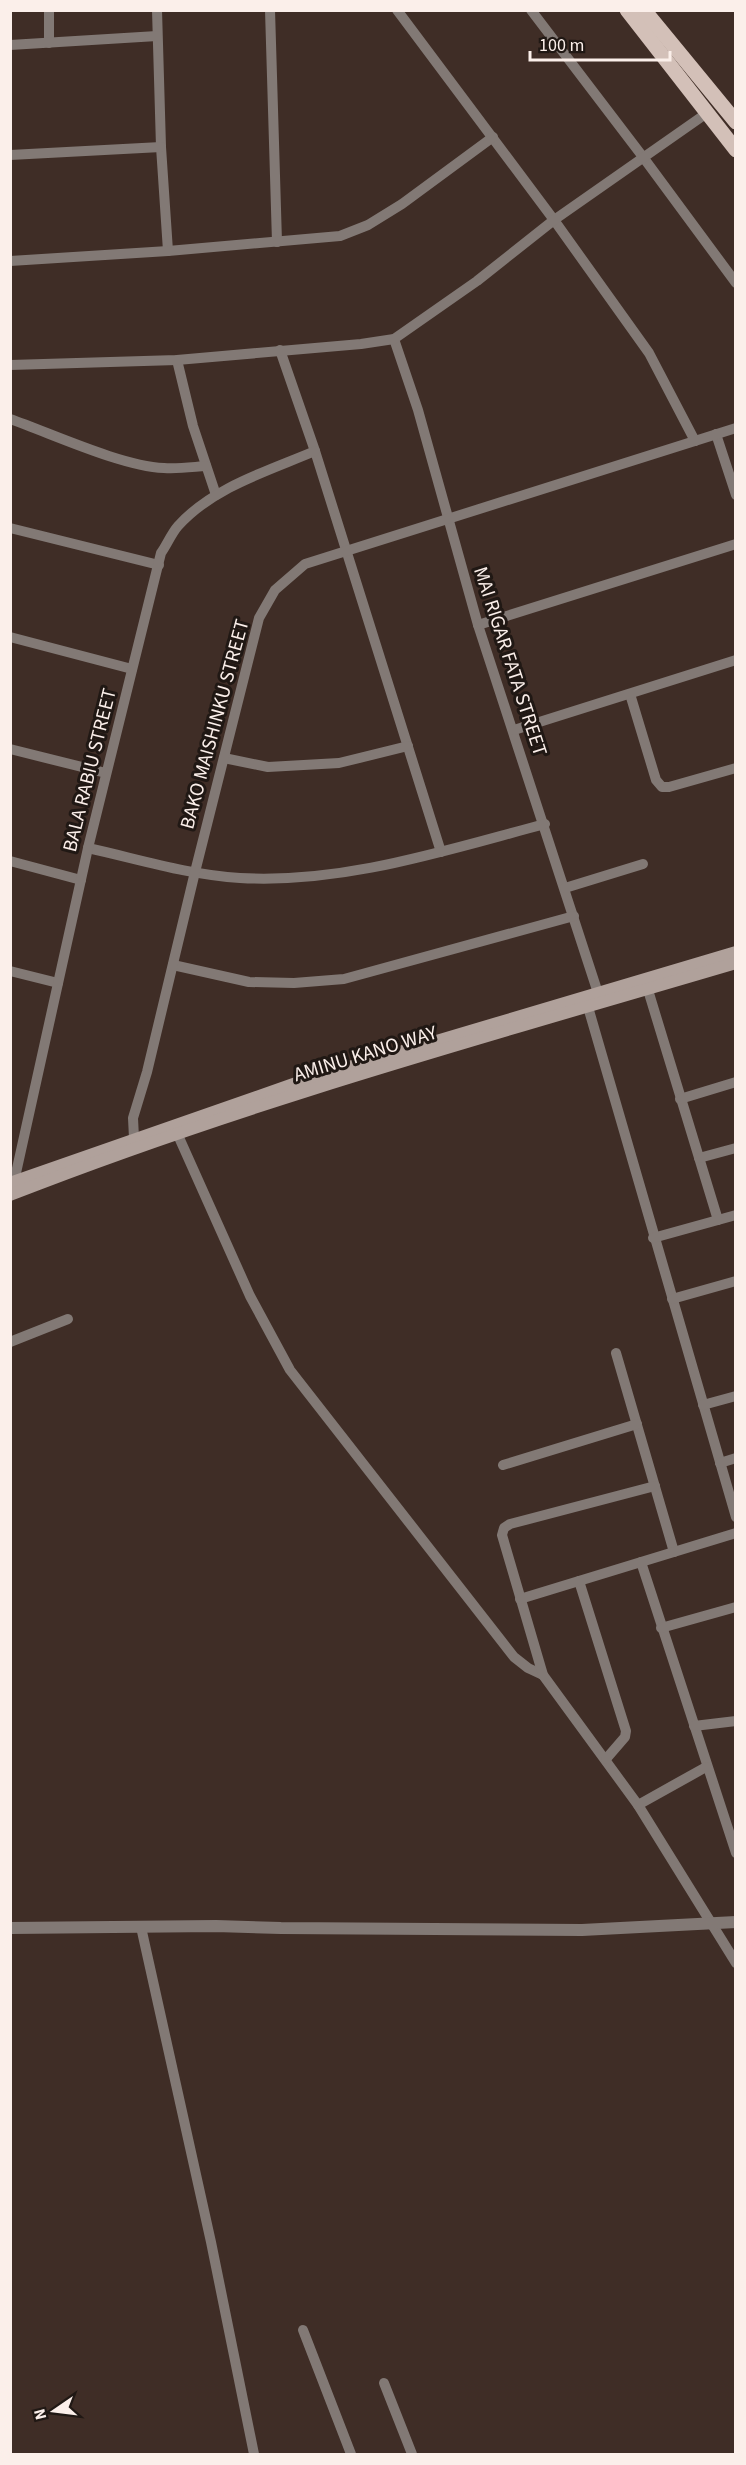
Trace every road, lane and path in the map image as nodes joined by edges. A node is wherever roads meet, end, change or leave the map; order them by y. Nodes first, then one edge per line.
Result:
1 (49, 10) edge
2 (157, 10) edge
3 (270, 10) edge
4 (397, 10) edge
5 (531, 10) edge
6 (627, 10) edge
7 (644, 10) edge
8 (157, 36) junction
9 (49, 43) junction
10 (10, 45) edge
11 (707, 113) junction
12 (735, 122) edge
13 (493, 137) junction
14 (161, 147) junction
15 (735, 150) edge
16 (10, 155) edge
17 (643, 157) junction
18 (554, 220) junction
19 (277, 242) junction
20 (168, 251) junction
21 (10, 261) edge
22 (735, 283) edge
23 (394, 339) junction
24 (280, 350) junction
25 (177, 360) junction
26 (10, 365) edge
27 (10, 419) edge
28 (735, 428) edge
29 (716, 434) junction
30 (695, 441) junction
31 (315, 451) junction
32 (206, 466) junction
33 (216, 495) junction
34 (735, 495) edge
35 (448, 520) junction
36 (10, 528) edge
37 (735, 543) edge
38 (346, 550) junction
39 (159, 565) junction
40 (478, 625) junction
41 (10, 637) edge
42 (735, 660) edge
43 (132, 669) junction
44 (630, 694) junction
45 (514, 730) junction
46 (408, 746) junction
47 (10, 749) edge
48 (224, 758) junction
49 (735, 768) edge
50 (106, 773) junction
51 (545, 824) junction
52 (88, 848) junction
53 (441, 852) junction
54 (10, 861) edge
55 (643, 864) dead end
56 (195, 872) junction
57 (81, 879) junction
58 (565, 888) junction
59 (574, 916) junction
60 (730, 959) edge
61 (173, 964) junction
62 (10, 971) edge
63 (58, 983) junction
64 (648, 990) junction
65 (598, 993) junction
66 (588, 1007) junction
67 (560, 1010) junction
68 (735, 1082) edge
69 (680, 1099) junction
70 (200, 1121) junction
71 (177, 1133) junction
72 (134, 1138) junction
73 (735, 1148) edge
74 (699, 1158) junction
75 (12, 1183) edge
76 (10, 1195) edge
77 (735, 1215) edge
78 (718, 1220) junction
79 (653, 1238) junction
80 (735, 1281) edge
81 (672, 1299) junction
82 (68, 1319) dead end
83 (10, 1342) edge
84 (616, 1353) dead end
85 (735, 1396) edge
86 (703, 1405) junction
87 (637, 1424) junction
88 (735, 1458) edge
89 (720, 1462) junction
90 (504, 1464) dead end
91 (655, 1486) junction
92 (735, 1517) edge
93 (735, 1533) edge
94 (674, 1552) junction
95 (641, 1562) junction
96 (579, 1581) junction
97 (520, 1599) junction
98 (735, 1608) edge
99 (661, 1628) junction
100 (543, 1675) junction
101 (735, 1720) edge
102 (694, 1726) junction
103 (606, 1759) junction
104 (706, 1767) junction
105 (638, 1805) junction
106 (735, 1852) edge
107 (735, 1922) edge
108 (713, 1924) junction
109 (141, 1927) junction
110 (10, 1928) edge
111 (735, 1963) edge
112 (303, 2330) dead end
113 (384, 2383) dead end
114 (254, 2454) edge
115 (351, 2454) edge
116 (412, 2454) edge

1 - 9 street
2 - 8 street
3 - 19 street
4 - 13 street
5 - 17 street
6 - 11 main road
7 - 12 main road
8 - 9 street
8 - 14 street
9 - 10 street
11 - 15 main road
11 - 17 street
13 - 18 street
13 - 19 street
14 - 16 street
14 - 20 street
17 - 18 street
17 - 22 street
18 - 23 street
18 - 30 street
19 - 20 street
20 - 21 street
23 - 24 street
23 - 35 street, MAI RIGAR FATA STREET
24 - 25 street
24 - 31 street
25 - 26 street
25 - 32 street
27 - 32 street
28 - 29 street, BAKO MAISHINKU STREET
29 - 30 street, BAKO MAISHINKU STREET
29 - 34 street
30 - 35 street, BAKO MAISHINKU STREET
31 - 33 street, BALA RABIU STREET
31 - 38 street
32 - 33 street
33 - 39 street, BALA RABIU STREET
35 - 38 street, BAKO MAISHINKU STREET
35 - 40 street, MAI RIGAR FATA STREET
36 - 39 street
37 - 40 street
38 - 46 street
38 - 48 street, BAKO MAISHINKU STREET
39 - 43 street, BALA RABIU STREET
40 - 45 street, MAI RIGAR FATA STREET
41 - 43 street
42 - 44 street
43 - 50 street, BALA RABIU STREET
44 - 45 street
44 - 49 street
45 - 51 street, MAI RIGAR FATA STREET
46 - 48 street
46 - 53 street
47 - 50 street
48 - 56 street, BAKO MAISHINKU STREET
50 - 52 street, BALA RABIU STREET
51 - 53 street
51 - 58 street, MAI RIGAR FATA STREET
52 - 56 street
52 - 57 street, BALA RABIU STREET
53 - 56 street
54 - 57 street
55 - 58 street
56 - 61 street, BAKO MAISHINKU STREET
57 - 63 street, BALA RABIU STREET
58 - 59 street, MAI RIGAR FATA STREET
59 - 61 street
59 - 65 street, MAI RIGAR FATA STREET
60 - 64 main road, AMINU KANO WAY
60 - 65 main road, AMINU KANO WAY
61 - 72 street, BAKO MAISHINKU STREET
62 - 63 street
63 - 75 street, BALA RABIU STREET
64 - 66 main road, AMINU KANO WAY
64 - 69 street
65 - 67 main road, AMINU KANO WAY
66 - 67 main road, AMINU KANO WAY
66 - 79 street
67 - 70 main road, AMINU KANO WAY
68 - 69 street
69 - 74 street
70 - 71 main road, AMINU KANO WAY
70 - 72 main road, AMINU KANO WAY
71 - 76 main road, AMINU KANO WAY
71 - 100 street
72 - 75 main road, AMINU KANO WAY
73 - 74 street
74 - 78 street
77 - 78 street
78 - 79 street
79 - 81 street
80 - 81 street
81 - 86 street
82 - 83 street
84 - 87 street
85 - 86 street
86 - 89 street
87 - 90 street
87 - 91 street
88 - 89 street
89 - 92 street
91 - 94 street
91 - 97 street
93 - 94 street
94 - 95 street
95 - 96 street
95 - 99 street
96 - 97 street
96 - 103 street
97 - 100 street
98 - 99 street
99 - 102 street
100 - 103 street
101 - 102 street
102 - 104 street
103 - 105 street
104 - 105 street
104 - 106 street
105 - 108 street
107 - 108 street
108 - 109 street
108 - 111 street
109 - 110 street
109 - 114 street
112 - 115 street
113 - 116 street

